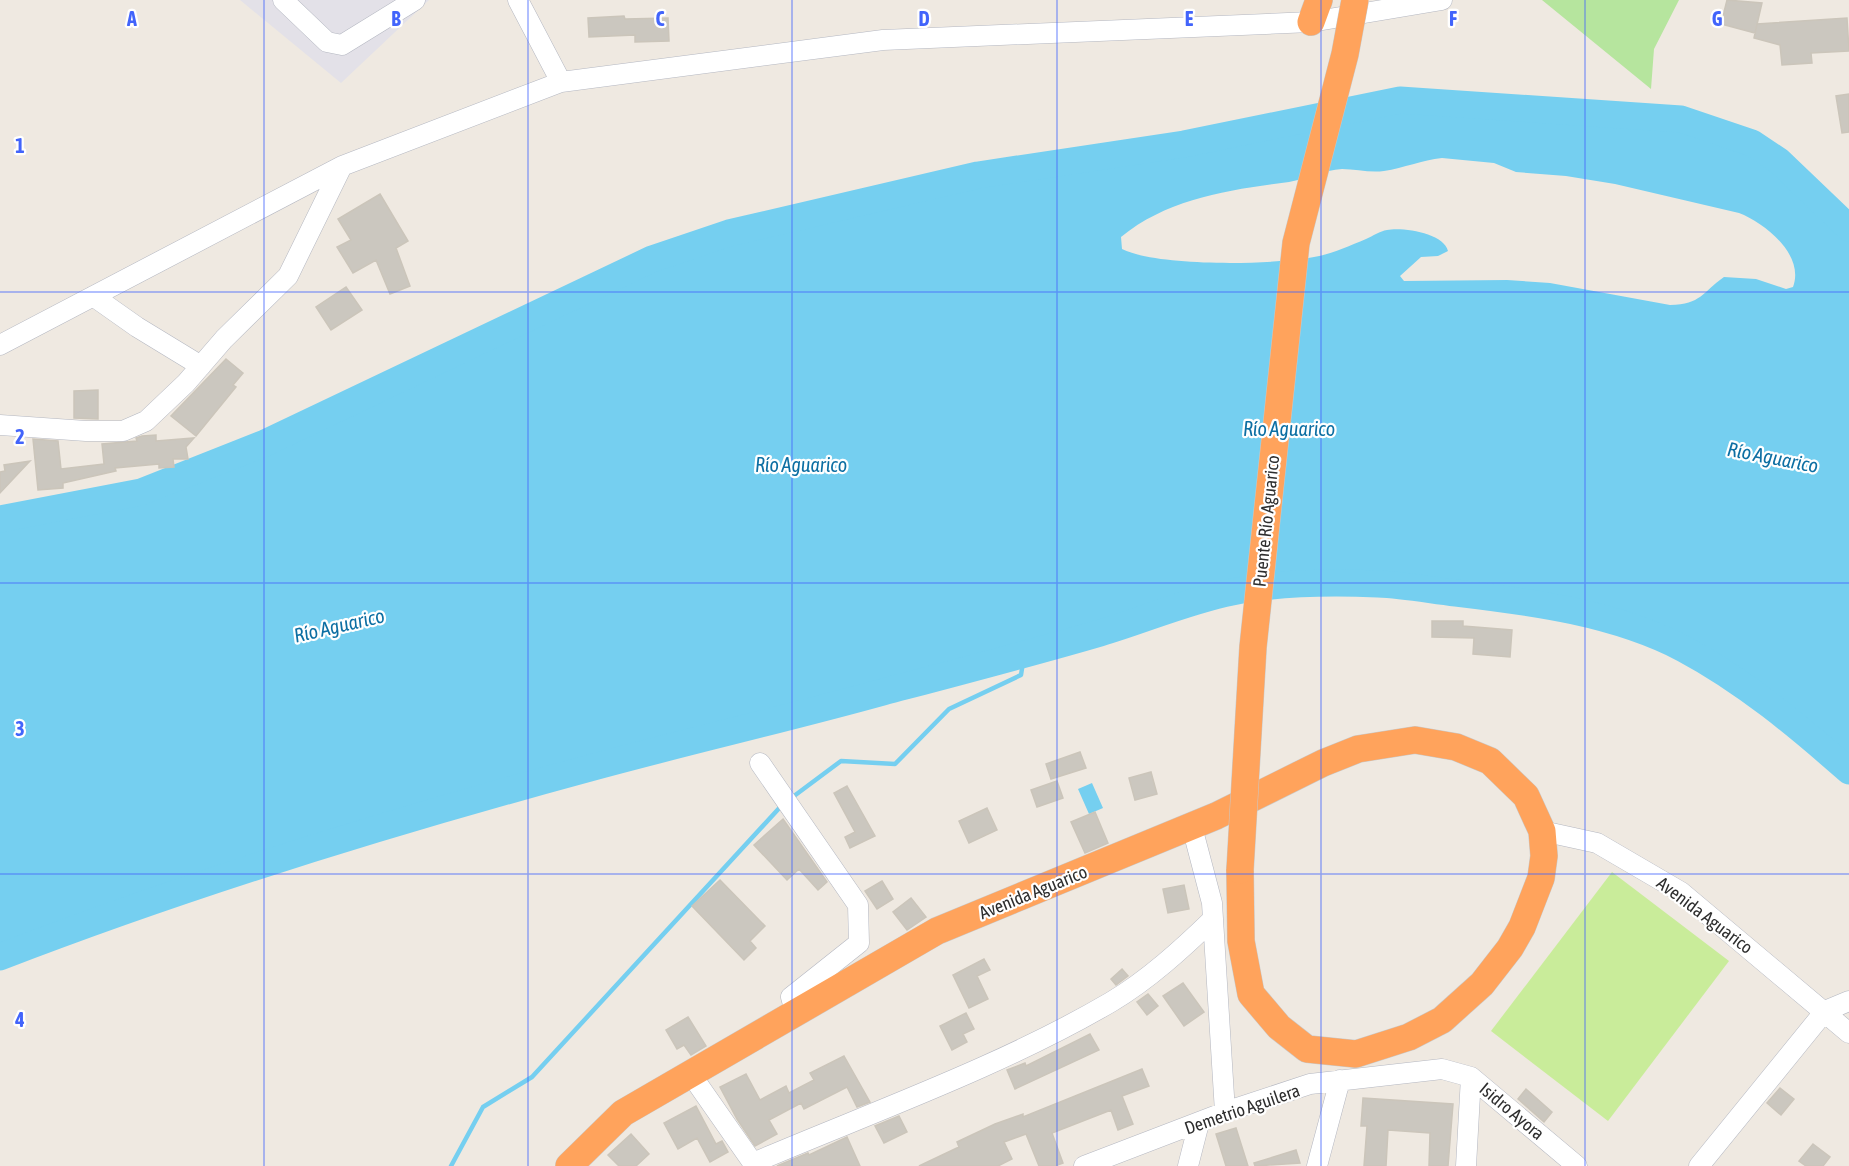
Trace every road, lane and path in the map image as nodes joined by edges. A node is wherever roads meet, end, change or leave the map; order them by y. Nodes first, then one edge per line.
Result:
1 (283, 0) edge
2 (415, 0) edge
3 (518, 0) edge
4 (1355, 0) edge
5 (1442, 0) edge
6 (1315, 11) edge
7 (561, 82) junction
8 (342, 166) junction
9 (93, 296) junction
10 (0, 345) edge
11 (201, 366) junction
12 (0, 424) edge
13 (760, 763) dead end
14 (1191, 827) junction
15 (1542, 831) junction
16 (1213, 919) junction
17 (1849, 1001) edge
18 (1825, 1011) junction
19 (795, 1012) junction
20 (1849, 1033) edge
21 (690, 1073) junction
22 (1405, 1075) joint
23 (1471, 1077) junction
24 (1340, 1080) junction
25 (1225, 1112) junction
26 (1199, 1123) junction
27 (1111, 1161) edge
28 (754, 1165) edge
29 (569, 1166) edge
30 (1084, 1166) edge
31 (1188, 1166) edge
32 (1317, 1166) edge
33 (1466, 1166) edge
34 (1577, 1166) edge
35 (1699, 1166) edge

1 - 2 street
3 - 7 street
4 - 15 highway, Puente Río Aguarico, bridge
5 - 6 street
6 - 7 street
7 - 8 street
8 - 9 street
8 - 11 street
9 - 10 street
9 - 11 street
11 - 12 street
13 - 19 street
14 - 15 highway, Avenida Aguarico
14 - 16 street
14 - 19 highway, Avenida Aguarico
15 - 18 street, Avenida Aguarico
16 - 25 street
16 - 28 street
17 - 18 street
18 - 20 street, Avenida Aguarico
18 - 35 street
19 - 21 highway, Avenida Aguarico
21 - 28 street
21 - 29 highway, Avenida Aguarico
22 - 23 street, Isidro Ayora
22 - 24 street, Demetrio Aguilera
23 - 33 street
23 - 34 street, Isidro Ayora
24 - 25 street, Demetrio Aguilera
24 - 32 street
25 - 26 street, Demetrio Aguilera
26 - 27 street, Demetrio Aguilera
26 - 31 street
27 - 30 street, Demetrio Aguilera

